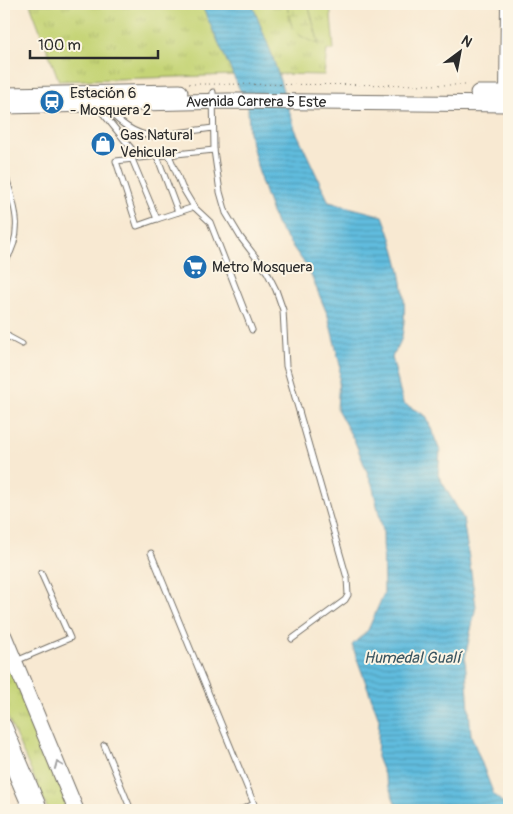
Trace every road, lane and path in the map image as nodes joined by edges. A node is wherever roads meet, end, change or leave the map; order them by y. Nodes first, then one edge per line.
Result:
1 (506, 4) edge
2 (476, 86) dead end
3 (229, 92) junction
4 (294, 93) junction
5 (508, 94) edge
6 (4, 95) edge
7 (213, 97) junction
8 (99, 104) junction
9 (4, 106) edge
10 (213, 128) junction
11 (169, 134) dead end
12 (153, 136) dead end
13 (214, 150) junction
14 (169, 155) junction
15 (157, 156) junction
16 (138, 158) junction
17 (132, 159) junction
18 (4, 171) edge
19 (194, 207) junction
20 (178, 212) junction
21 (157, 219) junction
22 (4, 263) edge
23 (252, 330) dead end
24 (4, 332) edge
25 (22, 344) dead end
26 (151, 553) dead end
27 (40, 573) dead end
28 (4, 636) edge
29 (292, 639) dead end
30 (15, 661) junction
31 (4, 726) edge
32 (104, 744) dead end
33 (4, 752) edge
34 (8, 772) edge
35 (254, 804) junction
36 (29, 810) edge
37 (40, 810) edge
38 (76, 810) edge
39 (131, 810) edge
40 (241, 810) edge
41 (256, 810) edge

1 - 5 street
2 - 4 path
3 - 4 main road, Avenida Carrera 5 Este
3 - 4 path
3 - 7 main road, Avenida Carrera 5 Este
4 - 5 main road, Avenida Carrera 5 Este
6 - 7 main road, Avenida Carrera 5 Este
7 - 8 main road, Avenida Carrera 5 Este
7 - 10 lane
8 - 9 main road, Avenida Carrera 5 Este
8 - 12 lane
8 - 16 lane
10 - 11 lane
10 - 13 lane
13 - 14 lane
13 - 29 lane
14 - 15 lane
14 - 19 lane
15 - 16 lane
15 - 20 lane
16 - 17 lane
17 - 21 lane
17 - 21 lane
18 - 22 lane
19 - 20 lane
19 - 23 lane
20 - 21 lane
24 - 25 lane
26 - 35 lane
27 - 30 lane
28 - 30 main road
38 -> 30 main road
31 - 37 main road
32 - 39 lane
33 - 34 street
34 - 36 street
35 - 40 lane
35 - 41 lane

